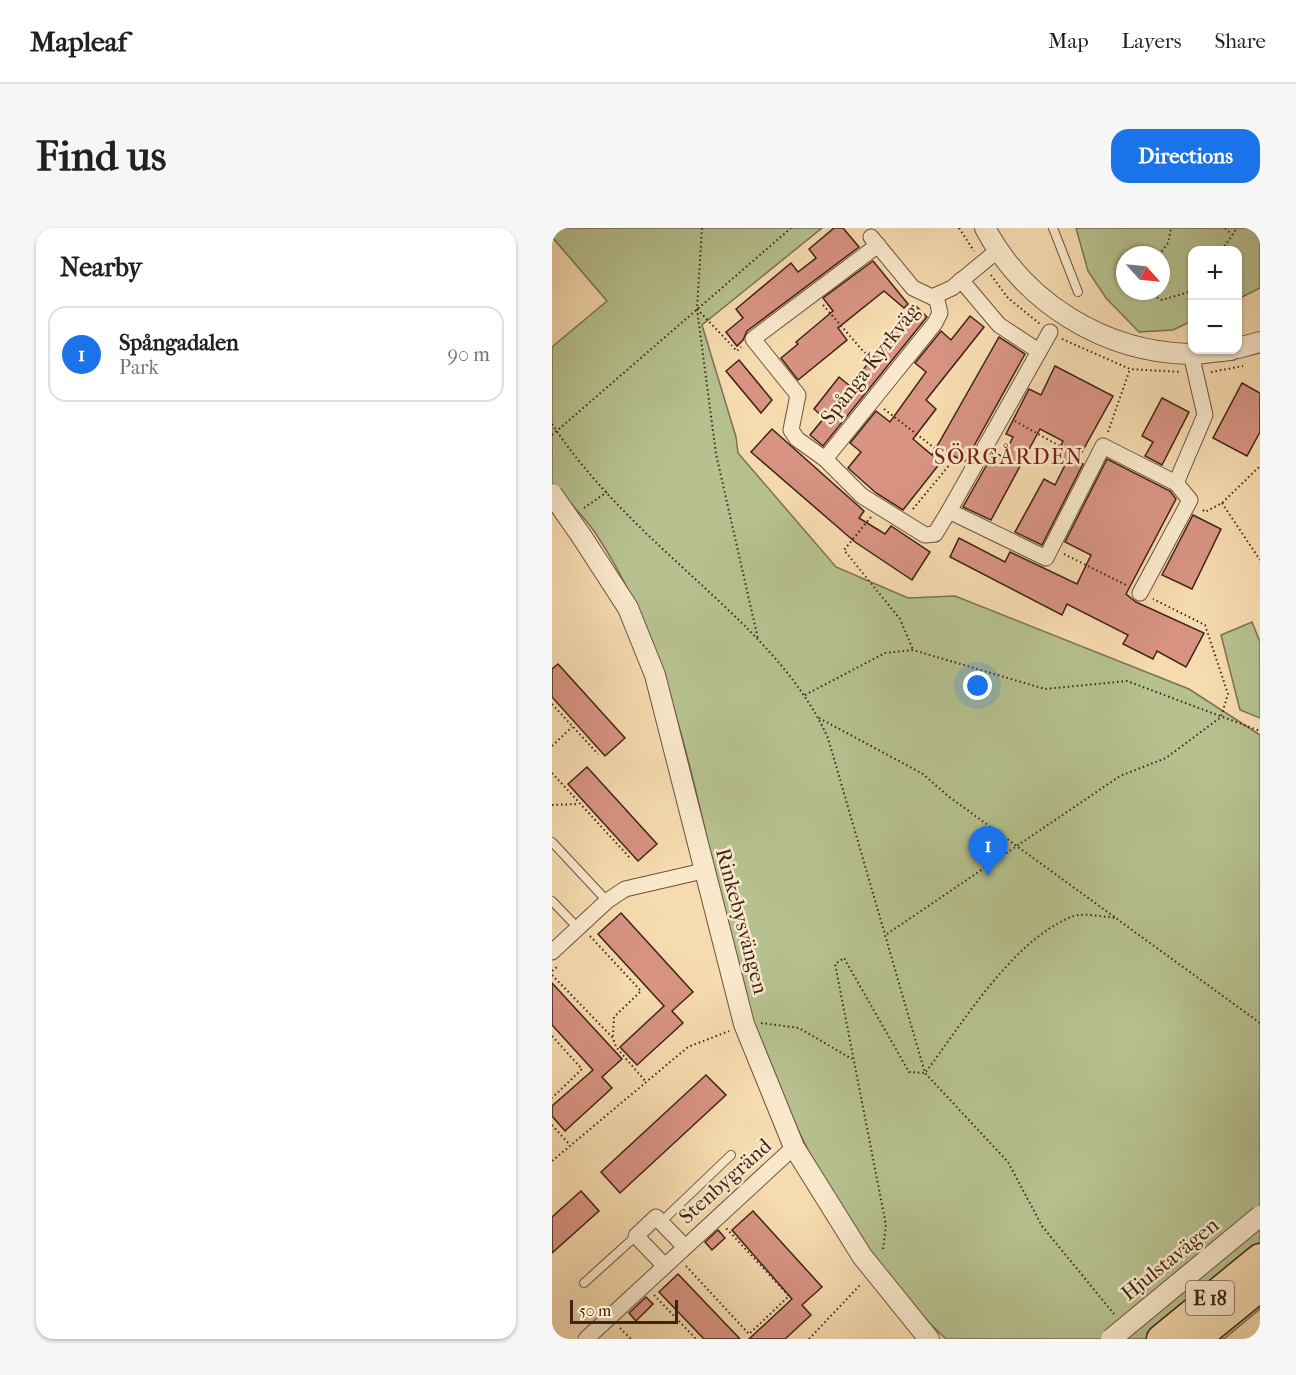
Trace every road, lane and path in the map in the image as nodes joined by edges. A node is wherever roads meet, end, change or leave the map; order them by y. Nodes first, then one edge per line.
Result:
1 (702, 228) edge
2 (791, 228) edge
3 (985, 228) edge
4 (1053, 228) edge
5 (1171, 228) edge
6 (1226, 228) edge
7 (1237, 228) edge
8 (1231, 234) junction
9 (1166, 246) edge
10 (1224, 246) edge
11 (997, 250) junction
12 (962, 280) junction
13 (1078, 292) dead end
14 (1188, 292) edge
15 (814, 293) junction
16 (936, 296) junction
17 (1170, 298) edge
18 (697, 309) junction
19 (1050, 332) dead end
20 (753, 339) junction
21 (1260, 342) edge
22 (1242, 347) edge
23 (1038, 350) junction
24 (1188, 354) edge
25 (1191, 354) edge
26 (1130, 369) dead end
27 (894, 374) junction
28 (874, 398) junction
29 (1002, 414) junction
30 (552, 424) edge
31 (557, 432) junction
32 (552, 435) edge
33 (1103, 446) junction
34 (825, 459) junction
35 (951, 463) junction
36 (1093, 465) junction
37 (1260, 466) edge
38 (970, 472) junction
39 (1176, 483) junction
40 (552, 494) edge
41 (1190, 500) junction
42 (1222, 503) junction
43 (879, 507) junction
44 (949, 511) junction
45 (902, 522) junction
46 (1051, 547) junction
47 (1260, 560) edge
48 (1140, 593) junction
49 (758, 640) junction
50 (913, 650) junction
51 (805, 695) junction
52 (552, 704) edge
53 (1221, 717) junction
54 (819, 718) junction
55 (572, 727) junction
56 (1260, 731) edge
57 (552, 746) edge
58 (598, 754) dead end
59 (552, 773) edge
60 (581, 804) junction
61 (552, 805) edge
62 (552, 842) edge
63 (1017, 846) junction
64 (631, 859) dead end
65 (703, 871) junction
66 (552, 901) edge
67 (607, 901) junction
68 (1116, 918) junction
69 (584, 932) junction
70 (886, 935) junction
71 (552, 952) edge
72 (552, 975) edge
73 (762, 1023) dead end
74 (1260, 1023) edge
75 (732, 1030) dead end
76 (552, 1036) edge
77 (614, 1038) junction
78 (853, 1060) junction
79 (925, 1073) junction
80 (646, 1082) junction
81 (552, 1098) edge
82 (552, 1125) edge
83 (570, 1146) junction
84 (794, 1147) junction
85 (732, 1155) dead end
86 (552, 1161) edge
87 (1260, 1216) edge
88 (717, 1218) junction
89 (661, 1222) junction
90 (636, 1236) junction
91 (883, 1249) dead end
92 (675, 1256) junction
93 (1260, 1258) edge
94 (584, 1283) dead end
95 (861, 1284) dead end
96 (645, 1285) junction
97 (1260, 1287) edge
98 (1108, 1309) dead end
99 (927, 1338) edge
100 (586, 1339) edge
101 (696, 1339) edge
102 (809, 1339) edge
103 (1111, 1339) edge
104 (1161, 1339) edge
105 (1196, 1339) edge

1 - 18 path
2 - 18 path
3 - 11 street
4 - 13 lane
5 - 9 path
6 - 8 path
7 - 8 path
8 - 10 path
11 - 12 street, Spånga Kyrkväg
11 - 24 street
12 - 16 street, Spånga Kyrkväg
12 - 23 street
14 - 17 path
15 - 16 street, Spånga Kyrkväg
15 - 20 street, Spånga Kyrkväg
15 - 27 path
16 - 27 street, Spånga Kyrkväg
18 - 20 path
18 - 31 path
18 - 49 path
19 - 23 street, Spånga Kyrkväg
20 - 34 street, Spånga Kyrkväg
21 - 22 street
23 - 29 street, Spånga Kyrkväg
25 - 39 street
26 - 33 path
27 - 28 street, Spånga Kyrkväg
28 - 34 street, Spånga Kyrkväg
28 - 35 path
29 - 36 path
29 - 38 street, Spånga Kyrkväg
30 - 31 path
31 - 32 path
31 - 49 path
33 - 36 street
33 - 39 street
34 - 43 street, Spånga Kyrkväg
35 - 38 path
35 - 45 path
36 - 46 street
37 - 42 path
38 - 44 street, Spånga Kyrkväg
39 - 41 street
40 - 65 street, Rinkebysvängen, bridge
41 - 42 path
41 - 48 street
42 - 47 path
43 - 45 street, Spånga Kyrkväg
43 - 50 path
44 - 45 street, Spånga Kyrkväg
44 - 46 street
46 - 48 path
48 - 53 path
49 - 51 path
50 - 51 path
50 - 53 path
51 - 54 path
52 - 55 path
53 - 56 path
53 - 63 path
54 - 63 path
54 - 70 path
55 - 57 path
55 - 58 path
59 - 60 path
60 - 61 path
60 - 64 path
62 - 67 lane
63 - 68 path
63 - 70 path
65 - 67 street
65 - 84 street, Rinkebysvängen
66 - 69 lane
67 - 69 street
68 - 74 path
68 - 79 path
69 - 71 street
69 - 77 path
70 - 79 path
72 - 77 path
73 - 78 path
75 - 80 path
76 - 81 path
77 - 80 path
78 - 79 path
78 - 91 path
79 - 98 path
80 - 83 path
82 - 83 path
83 - 86 path
84 - 88 street, Stenbygränd
84 - 99 street, Rinkebysvängen
85 - 89 lane
87 - 103 street, Hjulstavägen, bridge
88 - 92 street, Stenbygränd
88 - 92 path
89 - 90 street, Stenbygränd
89 - 92 street, Stenbygränd
90 - 92 street
90 - 94 lane
92 - 96 street
93 - 104 highway, E 18
95 - 102 path
96 - 100 street
96 - 101 path
97 - 105 highway, E 18

